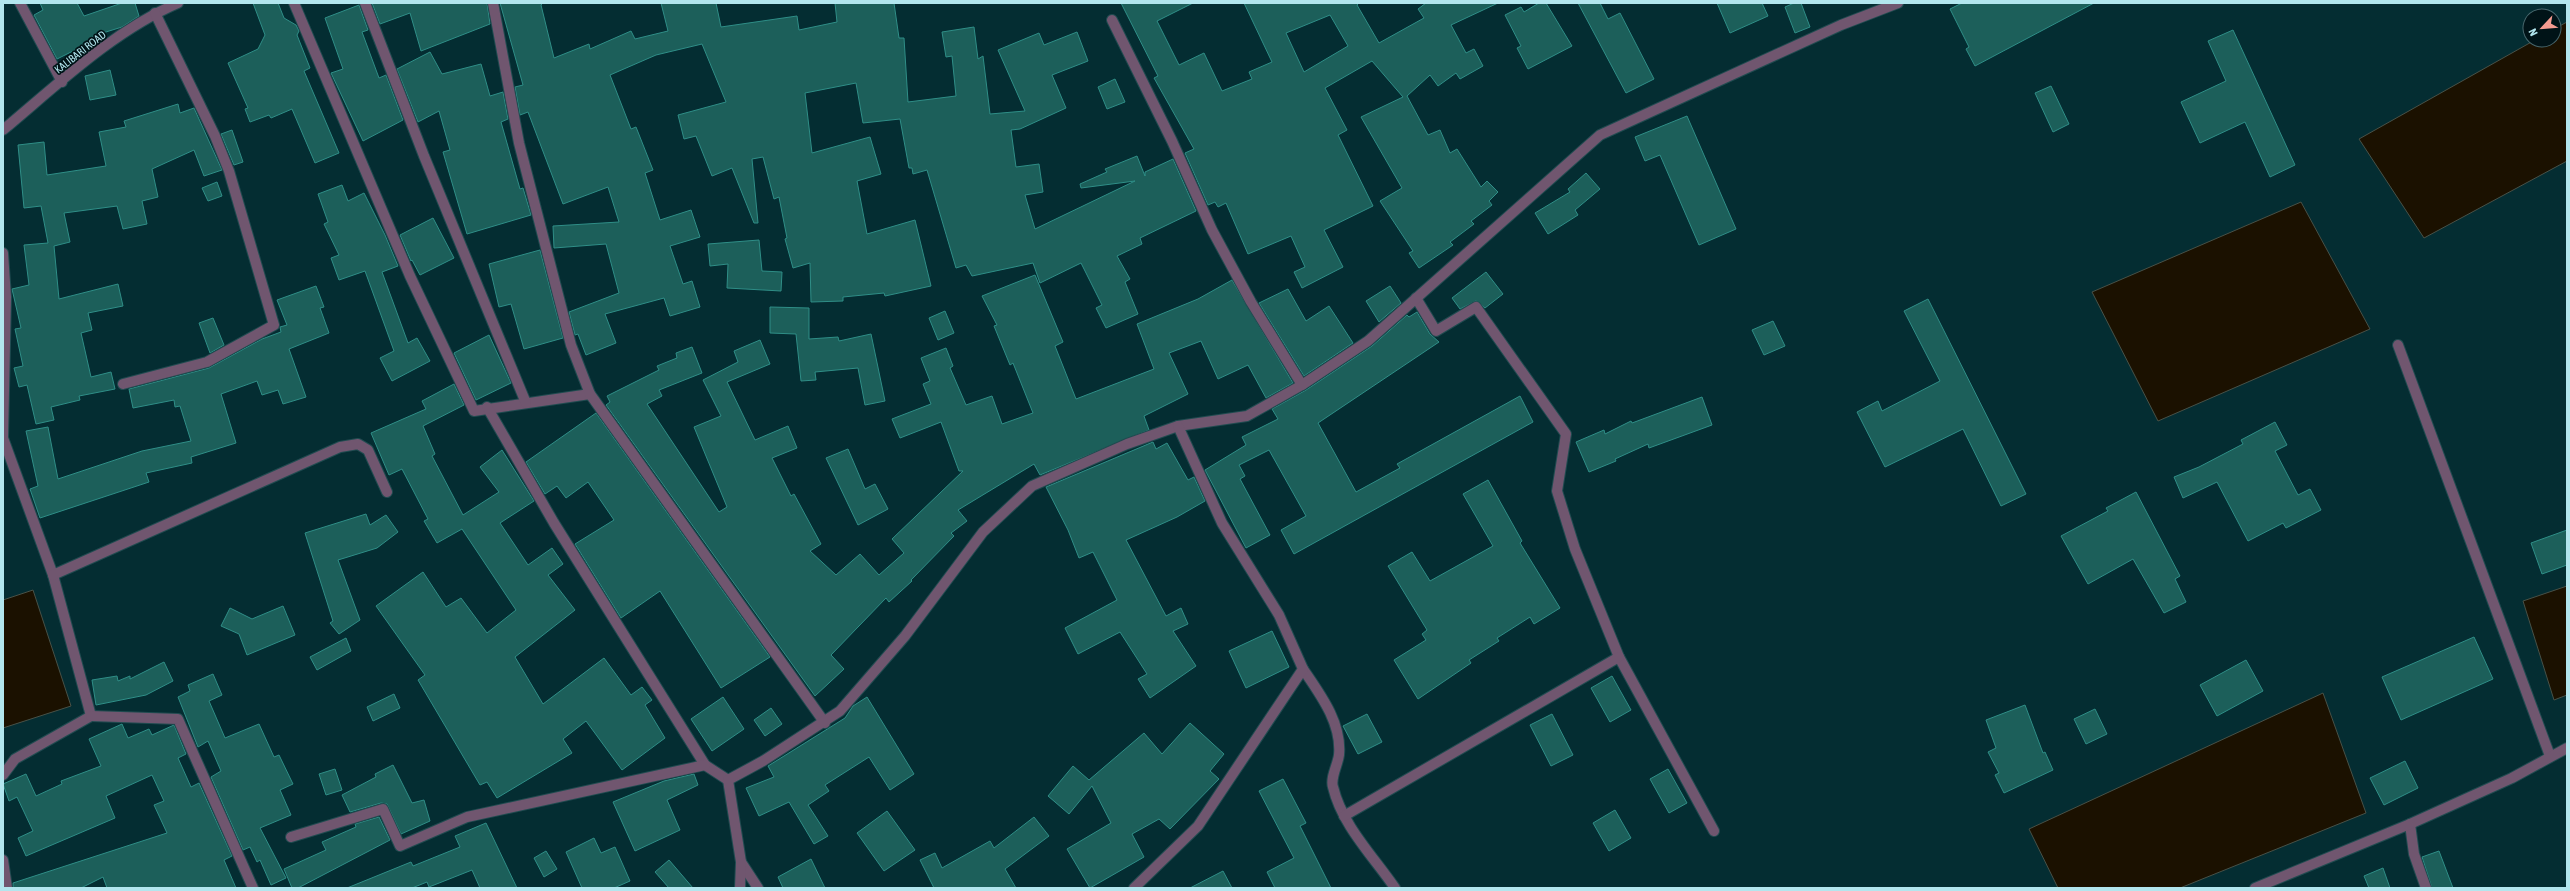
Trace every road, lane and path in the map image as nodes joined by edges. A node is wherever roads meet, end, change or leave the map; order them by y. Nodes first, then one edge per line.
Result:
1 (20, 3) edge
2 (178, 3) edge
3 (294, 3) edge
4 (365, 3) edge
5 (493, 3) edge
6 (1898, 3) edge
7 (154, 13) junction
8 (1112, 20) dead end
9 (62, 82) junction
10 (3, 130) edge
11 (3, 254) edge
12 (1416, 298) junction
13 (2398, 344) dead end
14 (123, 384) dead end
15 (1302, 385) junction
16 (590, 394) junction
17 (526, 403) junction
18 (487, 407) junction
19 (1178, 426) junction
20 (387, 492) dead end
21 (53, 575) junction
22 (1619, 657) junction
23 (1303, 669) junction
24 (90, 716) junction
25 (825, 722) junction
26 (2567, 748) edge
27 (2550, 756) junction
28 (705, 765) junction
29 (3, 775) edge
30 (728, 780) junction
31 (1344, 816) junction
32 (2410, 824) junction
33 (1714, 831) dead end
34 (291, 837) dead end
35 (3, 860) edge
36 (741, 862) junction
37 (7, 888) edge
38 (253, 888) edge
39 (740, 888) edge
40 (758, 888) edge
41 (1134, 888) edge
42 (1395, 888) edge
43 (2255, 888) edge
44 (2426, 888) edge

1 - 9 street
2 - 7 street, KALIBARI ROAD
3 - 18 street
4 - 17 street
5 - 16 street
6 - 12 street
7 - 9 street, KALIBARI ROAD
7 - 14 street
8 - 15 street
9 - 10 street, KALIBARI ROAD
11 - 21 street
12 - 15 street
12 - 22 street
13 - 27 street
15 - 19 street
16 - 17 street
16 - 25 street
17 - 18 street
18 - 28 street
19 - 23 street
19 - 25 street
20 - 21 street
21 - 24 street
22 - 31 street
22 - 33 street
23 - 31 street
23 - 41 street
24 - 29 street
24 - 38 street
25 - 30 street
26 - 27 street
27 - 32 street
28 - 30 street
28 - 34 street
30 - 36 street
31 - 42 street
32 - 43 street
32 - 44 street
35 - 37 street
36 - 39 street
36 - 40 street

